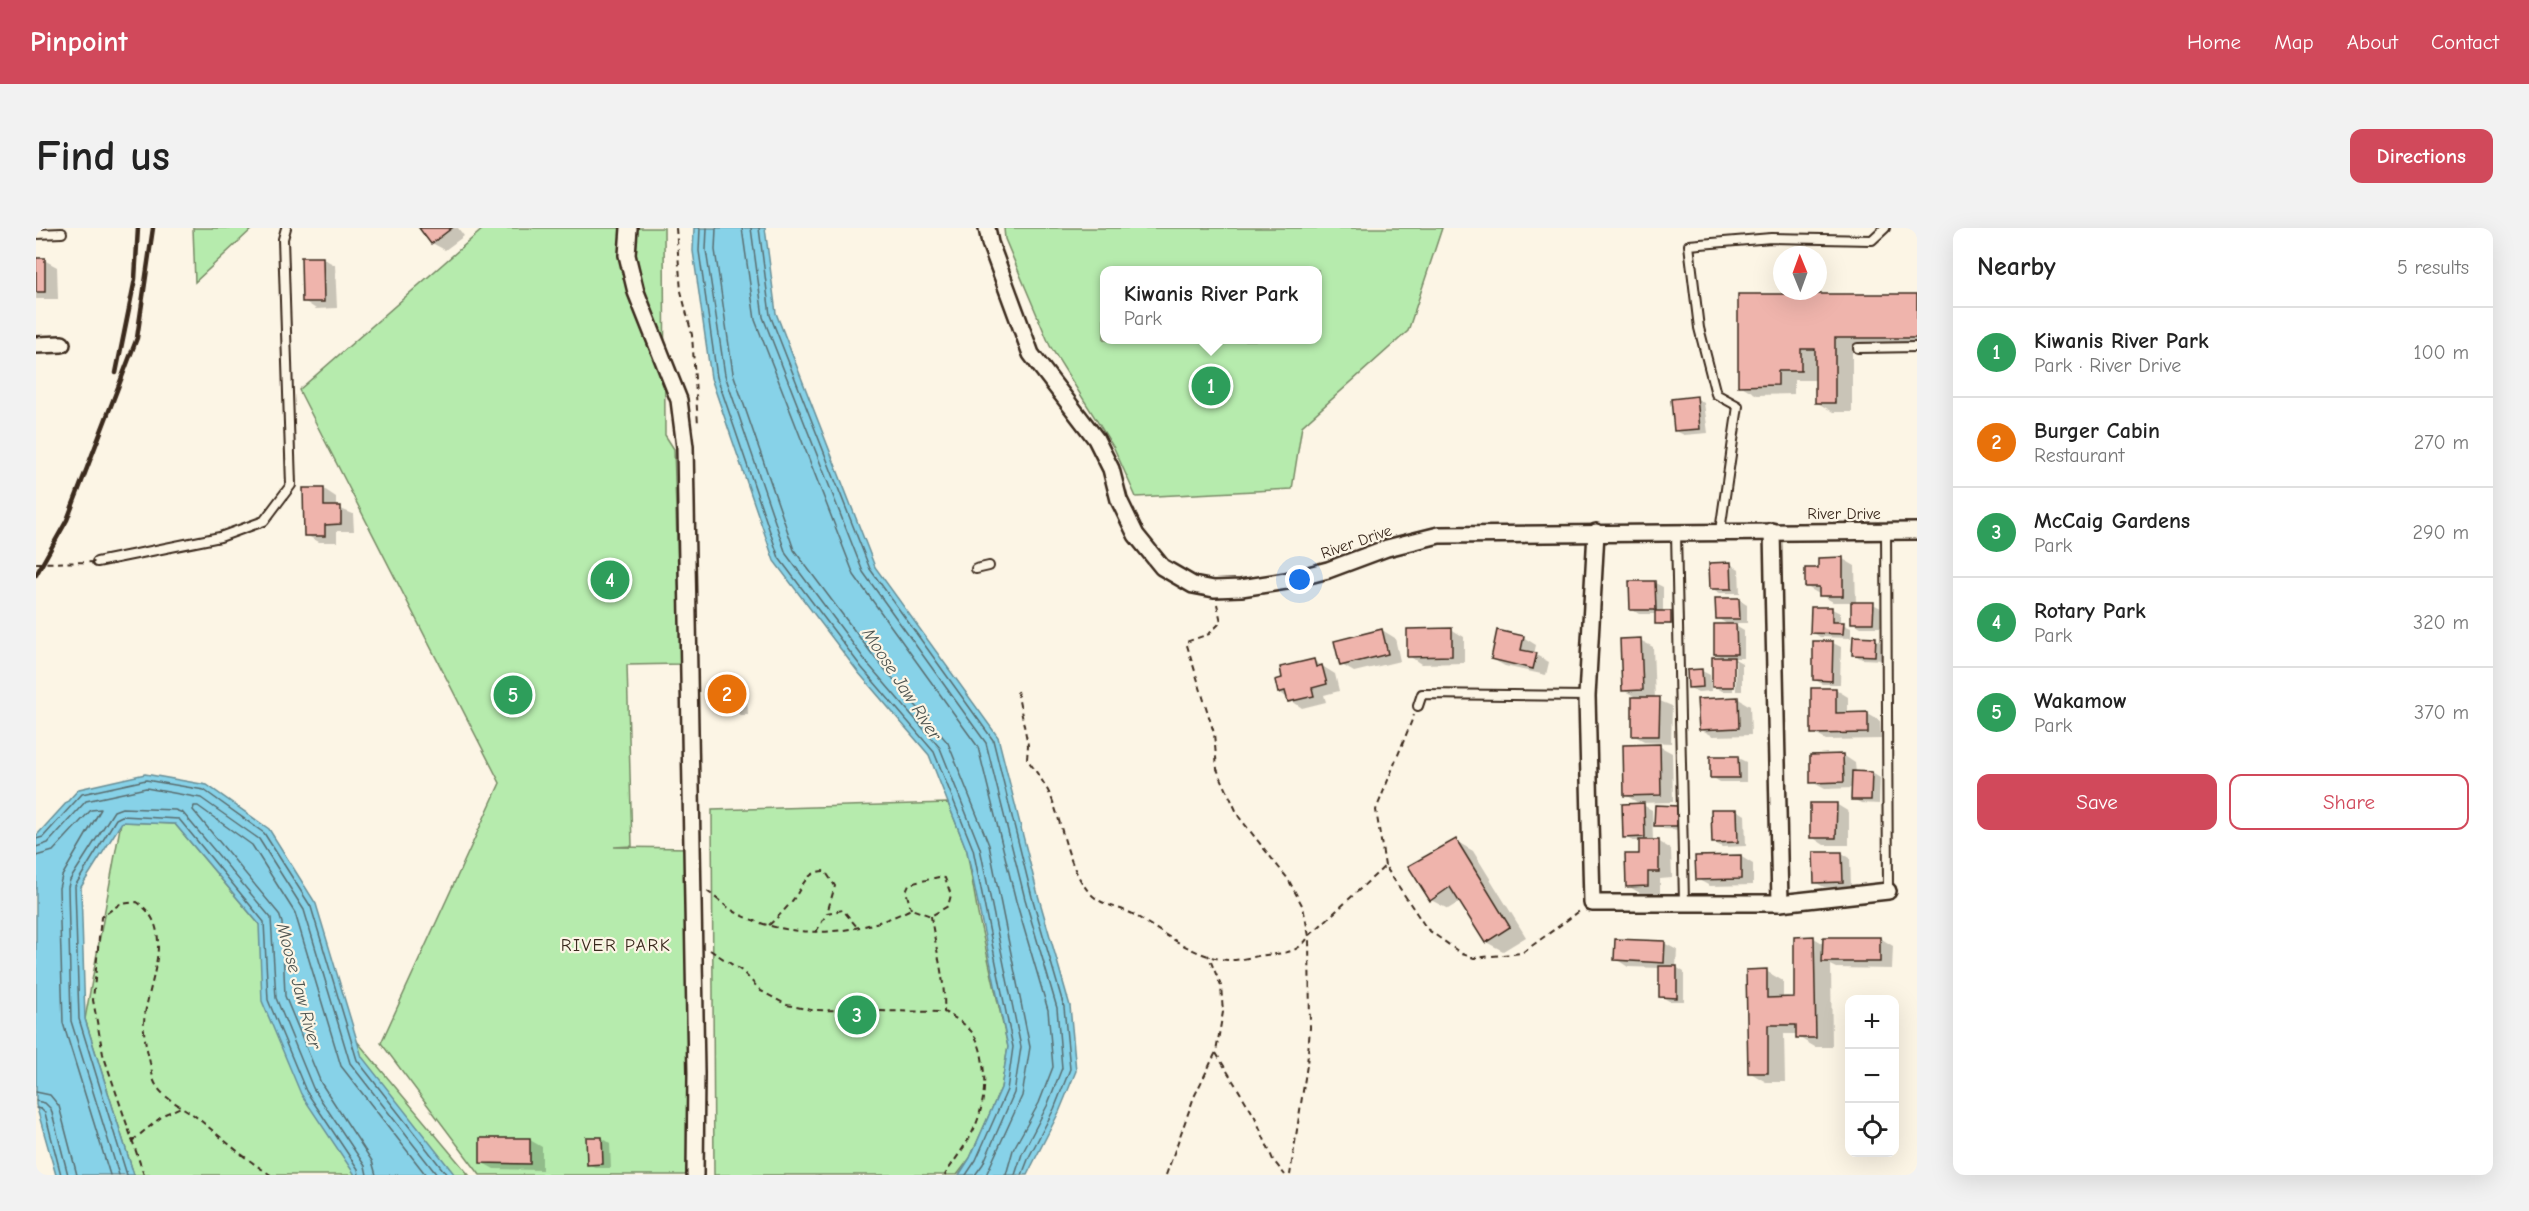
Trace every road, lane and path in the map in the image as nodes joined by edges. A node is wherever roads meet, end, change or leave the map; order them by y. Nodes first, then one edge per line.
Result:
1 (286, 228) edge
2 (630, 228) edge
3 (987, 228) edge
4 (1885, 228) edge
5 (62, 233) dead end
6 (36, 234) edge
7 (62, 344) dead end
8 (36, 345) edge
9 (1917, 347) edge
10 (1858, 348) dead end
11 (1720, 531) junction
12 (1772, 531) junction
13 (1886, 531) junction
14 (1917, 531) edge
15 (1596, 532) junction
16 (1676, 533) junction
17 (96, 562) joint
18 (36, 563) edge
19 (989, 566) dead end
20 (976, 569) dead end
21 (1214, 589) junction
22 (1017, 691) dead end
23 (1587, 696) junction
24 (1418, 706) joint
25 (1385, 866) junction
26 (706, 891) dead end
27 (1888, 891) joint
28 (1684, 902) junction
29 (1592, 903) junction
30 (1780, 903) junction
31 (911, 909) junction
32 (827, 913) junction
33 (931, 916) junction
34 (769, 925) junction
35 (857, 927) junction
36 (816, 932) junction
37 (1309, 936) junction
38 (707, 949) dead end
39 (1208, 955) junction
40 (944, 1012) junction
41 (1216, 1052) junction
42 (181, 1107) junction
43 (131, 1142) junction
44 (144, 1175) edge
45 (271, 1175) edge
46 (695, 1175) edge
47 (945, 1175) edge
48 (1166, 1175) edge
49 (1285, 1175) edge
50 (1290, 1175) edge

1 - 17 lane
2 - 46 street
3 - 21 street, River Drive
4 - 11 lane
5 - 6 lane
7 - 8 street
9 - 10 lane
11 - 12 street, River Drive
11 - 16 street, River Drive
12 - 13 street, River Drive
12 - 30 street
13 - 14 street, River Drive
13 - 27 lane
15 - 16 street, River Drive
15 - 21 street, River Drive
15 - 23 street
16 - 28 lane
17 - 18 path, bridge
19 - 20 lane
21 - 37 path
22 - 39 path
23 - 24 lane
23 - 29 street
24 - 25 path
25 - 29 path
25 - 37 path
26 - 34 path
27 - 30 street
28 - 29 street
28 - 30 street
31 - 33 path
31 - 33 path
31 - 35 path
32 - 34 path
32 - 35 path
32 - 36 path
33 - 40 path
34 - 36 path
35 - 36 path
37 - 39 path
37 - 50 path
38 - 40 path
39 - 41 path
40 - 47 path
41 - 48 path
41 - 49 path
42 - 43 path
42 - 43 path
42 - 45 path
43 - 44 path

